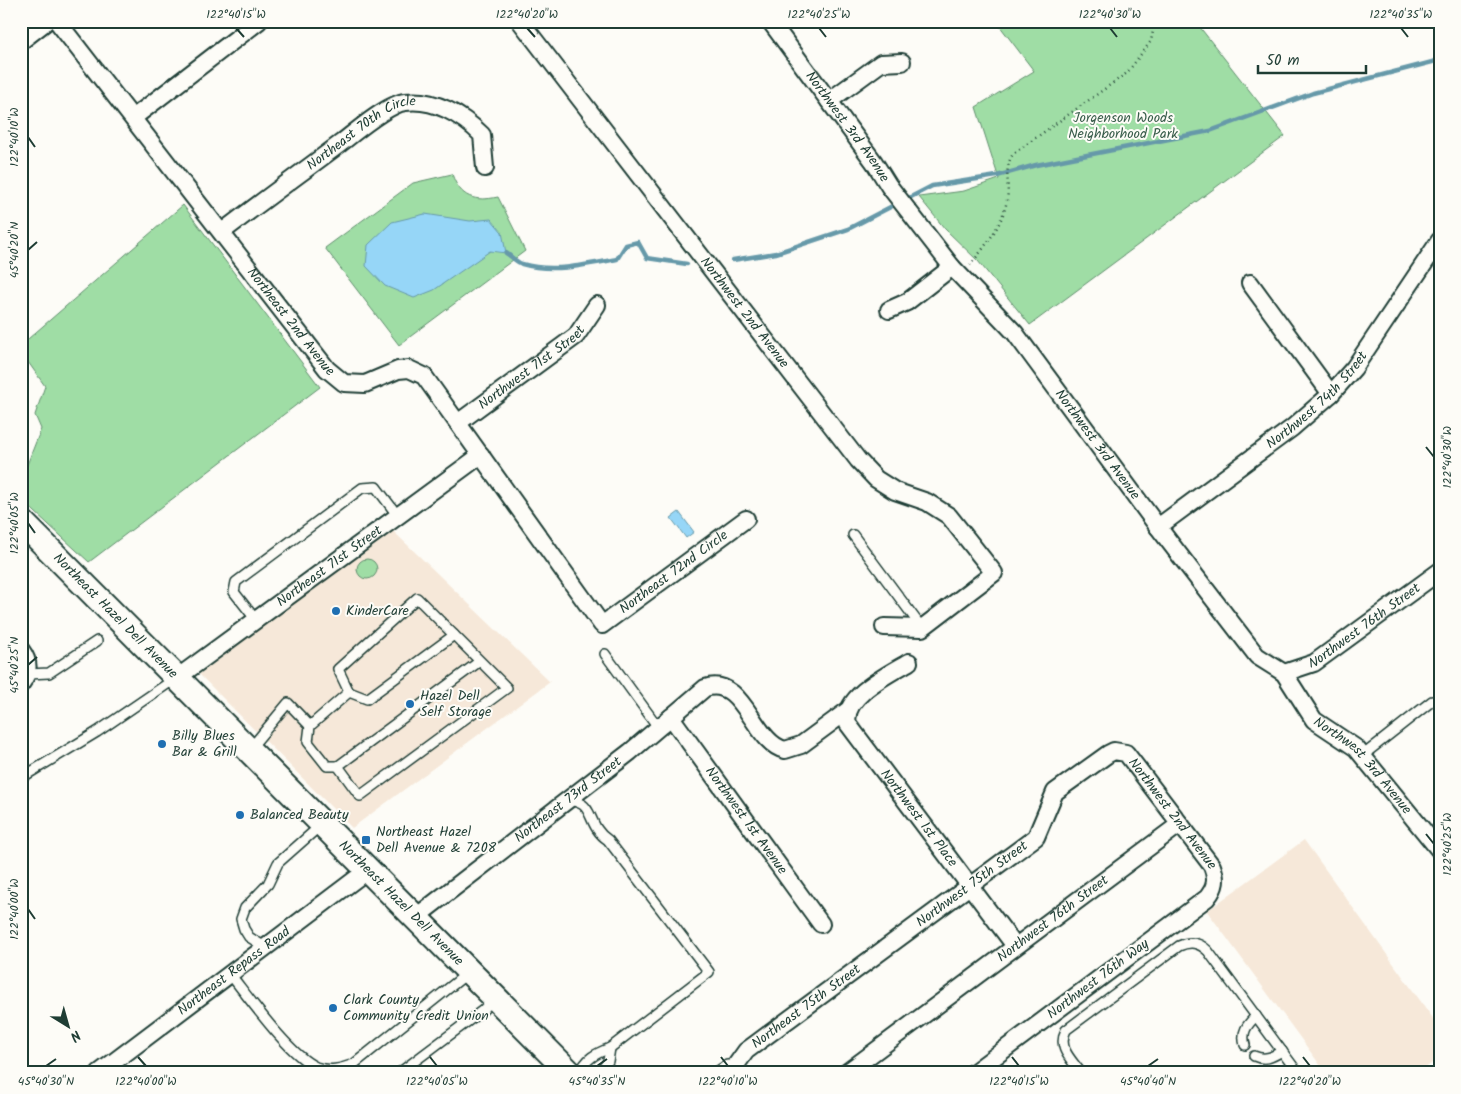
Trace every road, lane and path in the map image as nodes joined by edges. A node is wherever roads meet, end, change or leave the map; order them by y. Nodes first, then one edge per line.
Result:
1 (43, 21) edge
2 (57, 21) edge
3 (259, 21) edge
4 (520, 21) edge
5 (770, 21) edge
6 (1154, 21) edge
7 (21, 38) edge
8 (902, 62) dead end
9 (829, 101) junction
10 (133, 118) junction
11 (485, 168) dead end
12 (222, 232) junction
13 (1440, 240) edge
14 (956, 271) junction
15 (1250, 283) dead end
16 (597, 305) dead end
17 (889, 310) dead end
18 (1331, 394) junction
19 (459, 422) junction
20 (481, 455) junction
21 (398, 516) junction
22 (746, 519) dead end
23 (21, 521) edge
24 (1158, 527) junction
25 (853, 535) dead end
26 (1440, 571) edge
27 (256, 620) junction
28 (602, 625) joint
29 (884, 627) dead end
30 (922, 628) junction
31 (454, 635) junction
32 (97, 640) dead end
33 (21, 650) edge
34 (605, 654) dead end
35 (480, 661) junction
36 (909, 662) dead end
37 (1284, 673) junction
38 (177, 678) junction
39 (25, 679) edge
40 (349, 692) junction
41 (1432, 700) dead end
42 (847, 712) junction
43 (665, 722) junction
44 (310, 726) junction
45 (249, 750) junction
46 (1120, 751) joint
47 (1362, 756) junction
48 (338, 766) junction
49 (21, 778) edge
50 (568, 799) junction
51 (323, 823) junction
52 (1180, 824) junction
53 (1440, 850) edge
54 (369, 869) junction
55 (1216, 883) joint
56 (970, 886) junction
57 (416, 917) junction
58 (821, 924) dead end
59 (1015, 946) junction
60 (265, 947) junction
61 (879, 953) joint
62 (470, 971) junction
63 (230, 974) junction
64 (495, 997) junction
65 (1256, 1016) junction
66 (1245, 1045) dead end
67 (610, 1048) junction
68 (1282, 1051) junction
69 (1254, 1056) dead end
70 (736, 1069) edge
71 (974, 1072) edge
72 (99, 1073) edge
73 (399, 1073) edge
74 (570, 1073) edge
75 (581, 1073) edge
76 (600, 1073) edge
77 (715, 1073) edge
78 (846, 1073) edge
79 (1081, 1073) edge
80 (1298, 1073) edge

1 - 7 street
2 - 10 street, Northeast 2nd Avenue
3 - 10 street
4 - 30 street, Northwest 2nd Avenue
5 - 9 street, Northwest 3rd Avenue
6 - 14 path
8 - 9 street
9 - 14 street, Northwest 3rd Avenue
10 - 12 street, Northeast 2nd Avenue
11 - 12 street, Northeast 70th Circle
12 - 19 street, Northeast 2nd Avenue
13 - 18 street, Northwest 74th Street
14 - 17 street
14 - 24 street, Northwest 3rd Avenue
15 - 18 street
16 - 19 street, Northwest 71st Street
18 - 24 street, Northwest 74th Street
19 - 20 street, Northeast 2nd Avenue
20 - 21 street, Northeast 71st Street
20 - 28 street, Northeast 2nd Avenue
21 - 27 street, Northeast 71st Street
21 - 27 lane
22 - 28 street, Northeast 72nd Circle
23 - 38 main road, Northeast Hazel Dell Avenue
24 - 37 street, Northwest 3rd Avenue
25 - 30 lane
26 - 37 street, Northwest 76th Street
27 - 38 street, Northeast 71st Street
29 - 30 street
31 - 35 lane
31 - 40 lane
31 - 40 lane
32 - 39 lane
33 - 39 street
34 - 43 lane
35 - 48 lane
35 - 48 lane
36 - 42 street
37 - 47 street, Northwest 3rd Avenue
38 - 45 main road, Northeast Hazel Dell Avenue
38 - 49 lane
40 - 44 lane
41 - 47 lane
42 - 43 street, Northeast 73rd Street
42 - 56 street, Northwest 1st Place
43 - 50 street, Northeast 73rd Street
43 - 58 street, Northwest 1st Avenue
44 - 45 lane
44 - 48 lane
45 - 51 main road, Northeast Hazel Dell Avenue
46 - 52 street, Northwest 2nd Avenue
46 - 56 street, Northwest 75th Street
47 - 53 street, Northwest 3rd Avenue
50 - 57 street, Northeast 73rd Street
50 - 67 lane
51 - 54 main road, Northeast Hazel Dell Avenue
51 - 60 lane
52 - 55 street, Northwest 2nd Avenue
52 - 59 street, Northwest 76th Street
54 - 57 main road, Northeast Hazel Dell Avenue
54 - 60 street, Northeast Repass Road
55 - 71 street, Northwest 76th Way
56 - 59 street, Northwest 1st Place
56 - 61 street, Northwest 75th Street
57 - 62 main road, Northeast Hazel Dell Avenue
59 - 78 street, Northwest 76th Street
60 - 63 street, Northeast Repass Road
61 - 70 street, Northeast 75th Street
62 - 63 lane
62 - 64 main road, Northeast Hazel Dell Avenue
63 - 72 street, Northeast Repass Road
64 - 73 lane
64 - 74 main road, Northeast Hazel Dell Avenue
65 - 66 lane
65 - 68 lane
65 - 79 lane
67 - 75 lane
67 - 76 lane
68 - 69 lane
68 - 80 lane
70 - 77 lane

